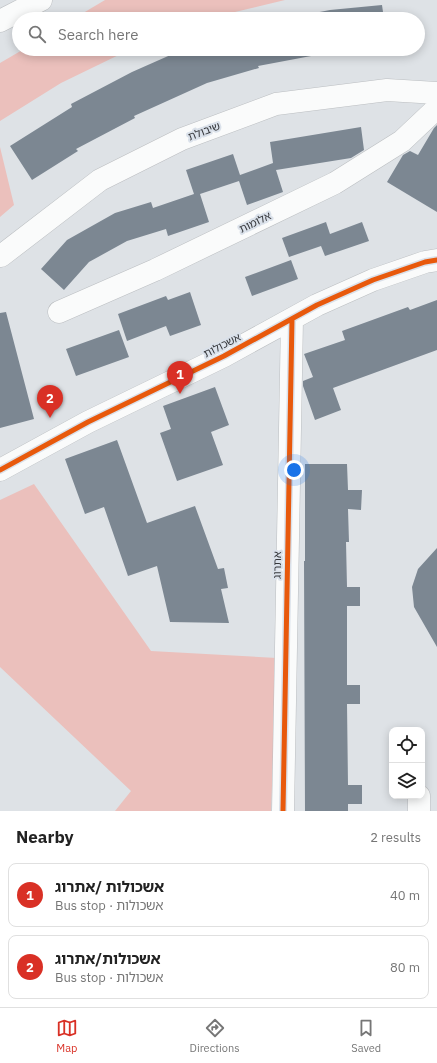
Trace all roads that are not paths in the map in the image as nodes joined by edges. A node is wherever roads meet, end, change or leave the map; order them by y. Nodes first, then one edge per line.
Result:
1 (41, 0) edge
2 (18, 12) edge
3 (12, 15) edge
4 (0, 21) edge
5 (437, 93) edge
6 (437, 108) edge
7 (1, 256) dead end
8 (437, 260) edge
9 (59, 312) dead end
10 (292, 319) junction
11 (0, 470) edge
12 (419, 799) edge
13 (283, 811) edge
14 (419, 811) edge

1 - 2 street
3 - 4 street
5 - 7 street, שיבולת
6 - 9 street, אלומות
8 - 10 street, אשכולות
10 - 11 street, אשכולות
10 - 13 street, אתרוג
12 - 14 street

